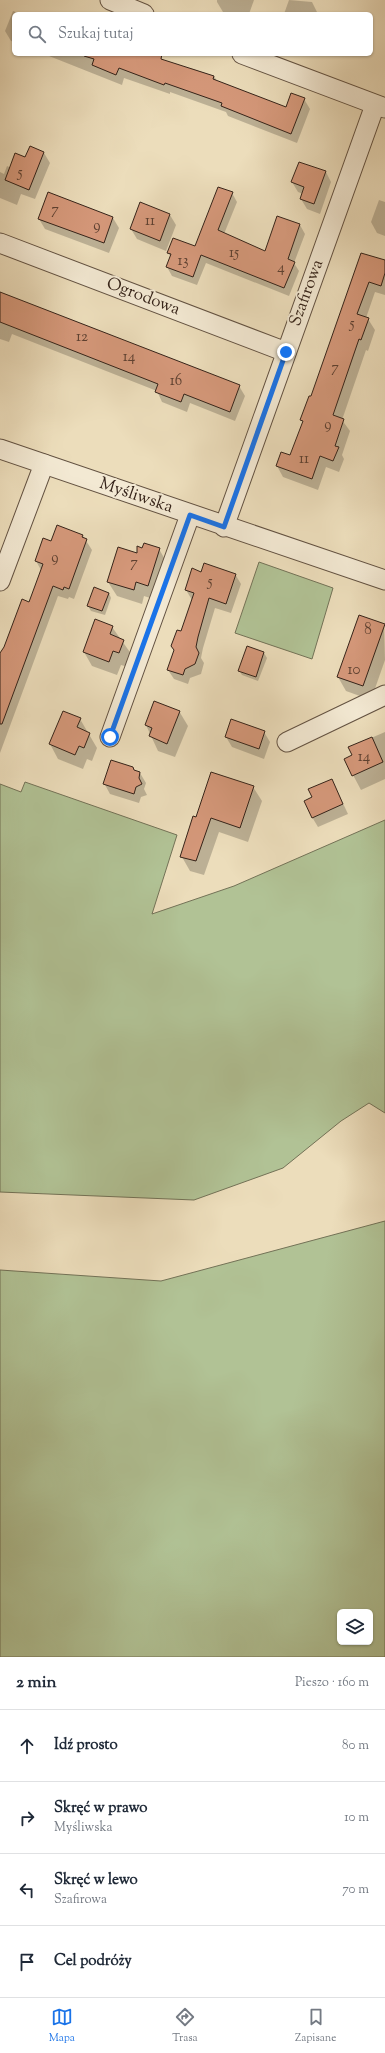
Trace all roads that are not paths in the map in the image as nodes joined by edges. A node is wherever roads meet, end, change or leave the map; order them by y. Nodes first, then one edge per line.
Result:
1 (110, 0) edge
2 (139, 12) edge
3 (247, 56) edge
4 (380, 106) edge
5 (0, 243) edge
6 (286, 352) junction
7 (0, 449) edge
8 (44, 464) junction
9 (190, 515) junction
10 (224, 527) junction
11 (0, 580) edge
12 (385, 580) edge
13 (385, 695) edge
14 (110, 737) dead end
15 (287, 742) dead end

1 - 2 street
3 - 4 street
4 - 6 street, Szafirowa
5 - 6 street, Ogrodowa
6 - 10 street, Szafirowa
7 - 8 street, Myśliwska
8 - 9 street, Myśliwska
8 - 11 street
9 - 10 street, Myśliwska
9 - 14 street
10 - 12 street, Myśliwska
13 - 15 street

